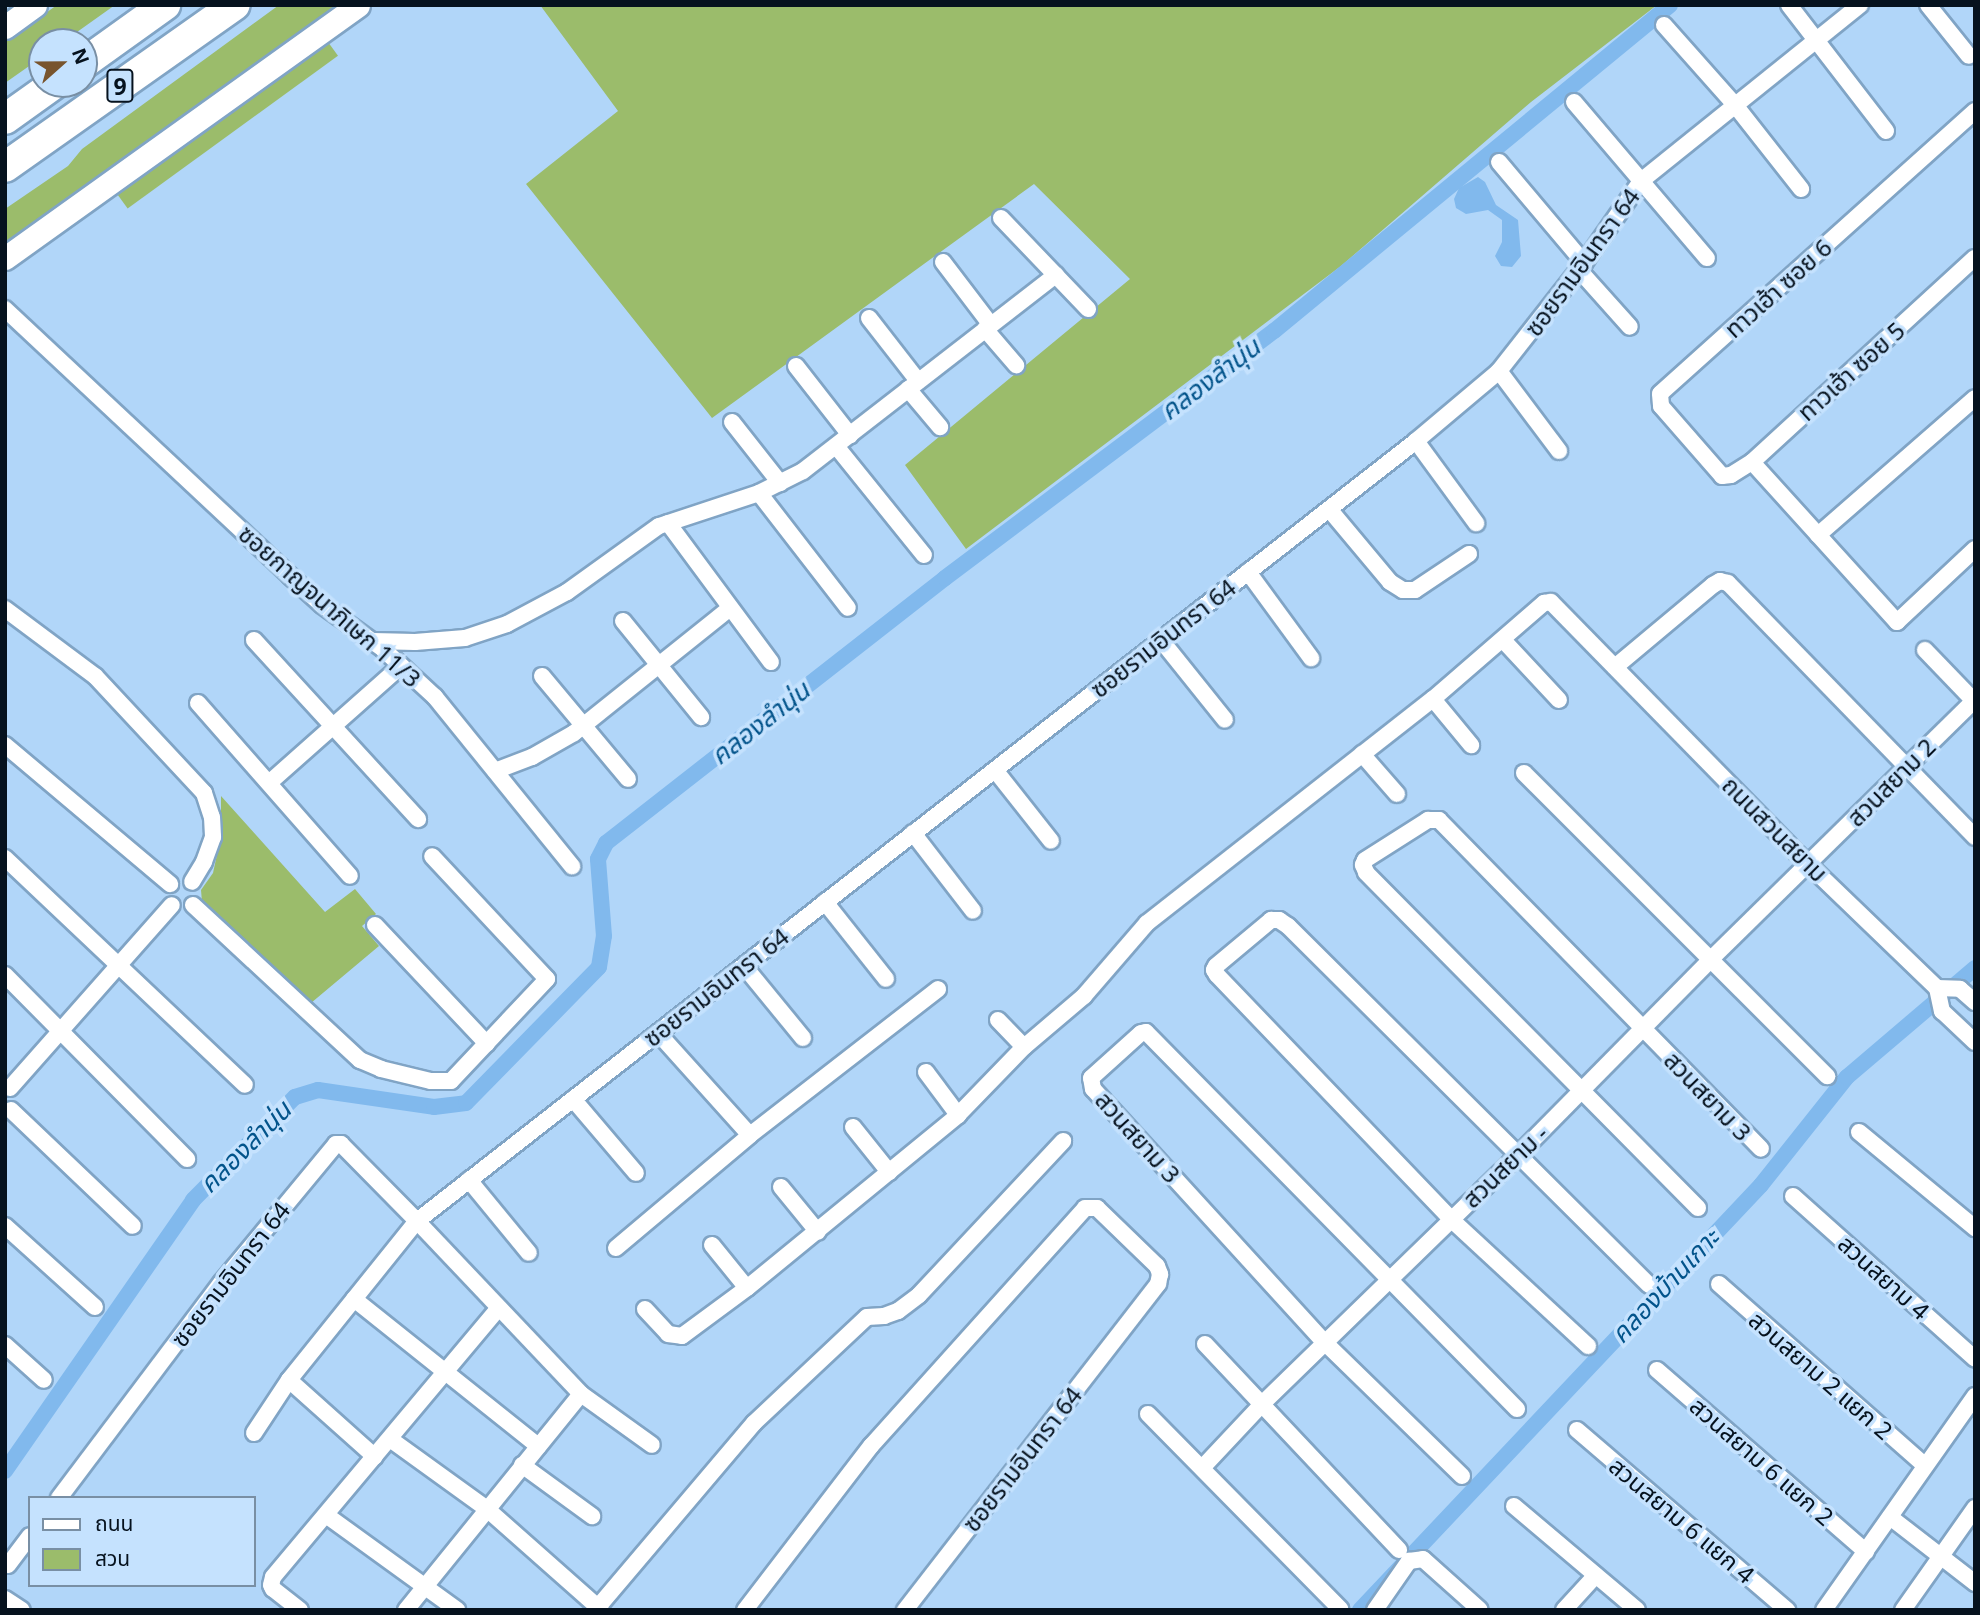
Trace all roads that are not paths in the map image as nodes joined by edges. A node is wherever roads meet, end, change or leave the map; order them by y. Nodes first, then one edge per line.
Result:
1 (35, 5) edge
2 (165, 5) edge
3 (235, 5) edge
4 (358, 5) edge
5 (1789, 5) edge
6 (1860, 5) edge
7 (1928, 5) edge
8 (1664, 25) dead end
9 (5, 27) edge
10 (1816, 40) junction
11 (98, 53) edge
12 (1969, 56) dead end
13 (34, 98) edge
14 (1574, 102) dead end
15 (1735, 105) junction
16 (1975, 111) edge
17 (5, 119) edge
18 (1886, 131) dead end
19 (1499, 162) dead end
20 (5, 167) edge
21 (1641, 181) junction
22 (1801, 189) dead end
23 (1001, 218) dead end
24 (5, 258) edge
25 (1707, 258) dead end
26 (1975, 258) edge
27 (943, 262) dead end
28 (1582, 267) junction
29 (1056, 275) junction
30 (5, 309) edge
31 (1088, 309) dead end
32 (869, 318) dead end
33 (988, 327) junction
34 (1630, 327) dead end
35 (1016, 365) dead end
36 (796, 366) dead end
37 (1499, 371) junction
38 (913, 385) junction
39 (1975, 398) edge
40 (732, 422) dead end
41 (940, 427) dead end
42 (850, 435) junction
43 (1416, 441) junction
44 (836, 446) junction
45 (1559, 452) dead end
46 (1752, 462) junction
47 (1722, 476) joint
48 (780, 483) junction
49 (759, 493) junction
50 (1329, 509) junction
51 (668, 523) junction
52 (1476, 523) dead end
53 (1818, 535) junction
54 (1975, 549) edge
55 (1469, 554) dead end
56 (924, 555) dead end
57 (1248, 572) junction
58 (730, 608) junction
59 (848, 608) dead end
60 (5, 609) edge
61 (623, 621) dead end
62 (254, 640) dead end
63 (1161, 640) junction
64 (1503, 640) junction
65 (373, 641) junction
66 (1925, 650) dead end
67 (1311, 658) dead end
68 (771, 662) dead end
69 (659, 665) junction
70 (401, 666) junction
71 (1615, 667) junction
72 (542, 677) dead end
73 (1433, 699) junction
74 (1559, 700) dead end
75 (1974, 701) edge
76 (198, 703) dead end
77 (701, 717) dead end
78 (1225, 720) dead end
79 (584, 725) junction
80 (333, 726) junction
81 (5, 745) edge
82 (1471, 745) dead end
83 (1362, 754) junction
84 (1905, 768) junction
85 (995, 770) junction
86 (495, 771) junction
87 (1524, 773) dead end
88 (628, 779) dead end
89 (269, 783) junction
90 (1397, 794) dead end
91 (418, 819) dead end
92 (914, 833) junction
93 (1975, 837) edge
94 (1051, 842) dead end
95 (432, 856) dead end
96 (5, 858) edge
97 (1808, 864) junction
98 (572, 866) dead end
99 (350, 876) dead end
100 (192, 882) junction
101 (170, 884) junction
102 (825, 902) junction
103 (172, 905) junction
104 (193, 905) junction
105 (973, 911) dead end
106 (375, 925) dead end
107 (1710, 960) junction
108 (119, 965) junction
109 (744, 966) junction
110 (5, 975) edge
111 (886, 979) dead end
112 (1938, 988) junction
113 (938, 989) dead end
114 (1975, 1002) edge
115 (998, 1020) dead end
116 (1642, 1028) junction
117 (61, 1031) junction
118 (658, 1033) junction
119 (803, 1038) dead end
120 (1975, 1042) edge
121 (487, 1044) junction
122 (1024, 1048) junction
123 (926, 1072) dead end
124 (1827, 1076) dead end
125 (245, 1085) dead end
126 (8, 1086) edge
127 (1580, 1091) junction
128 (573, 1099) junction
129 (8, 1112) edge
130 (958, 1115) junction
131 (853, 1126) dead end
132 (1859, 1132) dead end
133 (750, 1135) junction
134 (1063, 1141) dead end
135 (1761, 1149) dead end
136 (1519, 1154) junction
137 (187, 1159) dead end
138 (889, 1171) junction
139 (636, 1172) dead end
140 (469, 1180) junction
141 (781, 1187) dead end
142 (1793, 1196) dead end
143 (1698, 1208) dead end
144 (1451, 1219) junction
145 (416, 1221) junction
146 (5, 1226) edge
147 (133, 1226) dead end
148 (1975, 1228) edge
149 (818, 1232) junction
150 (712, 1245) dead end
151 (616, 1248) dead end
152 (528, 1253) dead end
153 (1389, 1282) junction
154 (1719, 1284) dead end
155 (1649, 1285) dead end
156 (747, 1288) junction
157 (354, 1299) junction
158 (95, 1307) dead end
159 (499, 1308) junction
160 (645, 1309) dead end
161 (1205, 1343) dead end
162 (1325, 1343) junction
163 (5, 1345) edge
164 (1588, 1346) dead end
165 (1975, 1359) edge
166 (1657, 1370) dead end
167 (447, 1371) junction
168 (44, 1380) dead end
169 (289, 1380) junction
170 (581, 1394) junction
171 (1975, 1396) edge
172 (1263, 1403) junction
173 (1517, 1409) dead end
174 (1148, 1415) dead end
175 (1577, 1430) dead end
176 (254, 1433) dead end
177 (390, 1439) junction
178 (538, 1446) junction
179 (652, 1446) dead end
180 (375, 1457) junction
181 (522, 1465) junction
182 (1924, 1465) junction
183 (1202, 1468) junction
184 (1462, 1476) dead end
185 (61, 1496) edge
186 (1514, 1506) dead end
187 (487, 1508) junction
188 (1975, 1508) edge
189 (326, 1515) junction
190 (592, 1516) dead end
191 (1890, 1517) junction
192 (28, 1539) edge
193 (1399, 1550) dead end
194 (1866, 1552) junction
195 (1940, 1556) junction
196 (8, 1564) dead end
197 (1597, 1576) junction
198 (1975, 1583) edge
199 (423, 1588) junction
200 (5, 1599) edge
201 (599, 1609) edge
202 (1340, 1609) edge
203 (22, 1610) edge
204 (300, 1610) edge
205 (406, 1610) edge
206 (457, 1610) edge
207 (745, 1610) edge
208 (905, 1610) edge
209 (1375, 1610) edge
210 (1480, 1610) edge
211 (1564, 1610) edge
212 (1637, 1610) edge
213 (1787, 1610) edge
214 (1824, 1610) edge
215 (1903, 1610) edge

1 - 9 main road
2 - 11 highway, 9
3 - 20 highway, 9
4 - 24 main road
5 - 10 street
6 - 10 street, ซอยรามอินทรา 64
7 - 12 street
8 - 15 street
10 - 15 street, ซอยรามอินทรา 64
10 - 18 street
13 - 17 highway
14 - 21 street
15 - 21 street, ซอยรามอินทรา 64
15 - 22 street
16 - 47 street, ทาวเฮ้า ซอย 6
19 - 28 street
21 - 25 street
21 - 28 street, ซอยรามอินทรา 64
23 - 29 street
26 - 46 street, ทาวเฮ้า ซอย 5
27 - 33 street
28 - 34 street
28 - 37 street, ซอยรามอินทรา 64
29 - 31 street
29 - 33 street
30 - 65 street, ซอยกาญจนาภิเษก 11/3
32 - 38 street
33 - 35 street
33 - 38 street
36 - 42 street
37 - 43 street, ซอยรามอินทรา 64
37 - 45 street
38 - 41 street
38 - 42 street
39 - 53 street
40 - 48 street
42 - 44 street
43 - 50 street, ซอยรามอินทรา 64
43 - 52 street
44 - 48 street
44 - 56 street
46 - 47 street, ทาวเฮ้า ซอย 5
46 - 53 street
48 - 49 street
49 - 51 street
49 - 59 street
50 - 55 street
50 - 57 street, ซอยรามอินทรา 64
51 - 58 street
51 - 65 street
53 - 54 street
57 - 63 street, ซอยรามอินทรา 64
57 - 67 street
58 - 68 street
58 - 69 street
60 - 100 street
61 - 69 street
62 - 80 street
63 - 78 street
63 - 85 street, ซอยรามอินทรา 64
64 - 71 street, ถนนสวนสยาม
64 - 73 street
64 - 74 street
65 - 70 street, ซอยกาญจนาภิเษก 11/3
66 - 75 street
69 - 77 street
69 - 79 street
70 - 80 street
70 - 86 street, ซอยกาญจนาภิเษก 11/3
71 - 84 street
71 - 97 street, ถนนสวนสยาม
72 - 79 street
73 - 82 street
73 - 83 street
75 - 84 street, สวนสยาม 2
76 - 89 street
79 - 86 street
79 - 88 street
80 - 89 street
80 - 91 street
81 - 101 street
83 - 90 street
83 - 122 street
84 - 93 street
84 - 97 street, สวนสยาม 2
85 - 92 street, ซอยรามอินทรา 64
85 - 94 street
86 - 98 street, ซอยกาญจนาภิเษก 11/3
87 - 107 street
89 - 99 street
92 - 102 street, ซอยรามอินทรา 64
92 - 105 street
95 - 121 street
96 - 108 street
97 - 107 street, สวนสยาม -
97 - 112 street, ถนนสวนสยาม
100 - 101 street
100 - 104 street
101 - 103 street
102 - 109 street, ซอยรามอินทรา 64
102 - 111 street
103 - 104 street
103 - 108 street
104 - 121 street
106 - 121 street
107 - 116 street, สวนสยาม -
107 - 124 street
108 - 117 street
108 - 125 street
109 - 118 street, ซอยรามอินทรา 64
109 - 119 street
110 - 117 street
112 - 114 street
112 - 120 street
113 - 133 street
115 - 122 street
116 - 127 street, สวนสยาม -
116 - 127 street, สวนสยาม 3
116 - 135 street, สวนสยาม 3
117 - 126 street
117 - 137 street
118 - 128 street, ซอยรามอินทรา 64
118 - 133 street
122 - 130 street
123 - 130 street
126 - 129 street
127 - 136 street, สวนสยาม -
127 - 143 street, สวนสยาม 3
128 - 139 street
128 - 140 street, ซอยรามอินทรา 64
129 - 147 street
130 - 138 street
131 - 138 street
132 - 148 street
133 - 151 street
134 - 201 street
136 - 144 street, สวนสยาม -
136 - 144 street
136 - 155 street
138 - 149 street
140 - 145 street, ซอยรามอินทรา 64
140 - 152 street
141 - 149 street
142 - 165 street, สวนสยาม 4
144 - 153 street, สวนสยาม -
144 - 164 street
145 - 157 street, ซอยรามอินทรา 64
145 - 159 street, ซอยรามอินทรา 64
145 - 185 street, ซอยรามอินทรา 64
146 - 158 street
149 - 156 street
150 - 156 street
153 - 162 street, สวนสยาม -
153 - 162 street, สวนสยาม 3
153 - 173 street, สวนสยาม 3
154 - 182 street, สวนสยาม 2 แยก 2
156 - 160 street
157 - 167 street
157 - 169 street, ซอยรามอินทรา 64
159 - 167 street
159 - 170 street, ซอยรามอินทรา 64
161 - 172 street
162 - 172 street, สวนสยาม -
162 - 184 street, สวนสยาม 3
163 - 168 street
166 - 194 street, สวนสยาม 6 แยก 2
167 - 177 street
167 - 178 street
169 - 176 street, ซอยรามอินทรา 64
169 - 180 street
170 - 178 street
170 - 179 street, ซอยรามอินทรา 64
171 - 182 street
172 - 183 street, สวนสยาม -
172 - 193 street
174 - 183 street
175 - 213 street, สวนสยาม 6 แยก 4
177 - 180 street
177 - 187 street
178 - 181 street
180 - 189 street
181 - 187 street
181 - 190 street
182 - 191 street
183 - 202 street
186 - 197 street
187 - 199 street
187 - 201 street
188 - 195 street
189 - 199 street
189 - 204 street
191 - 194 street
191 - 195 street
192 - 196 street
194 - 214 street
195 - 198 street
195 - 215 street
197 - 211 street
197 - 212 street
199 - 205 street
199 - 206 street
200 - 203 street
207 - 208 street, ซอยรามอินทรา 64
209 - 210 street

